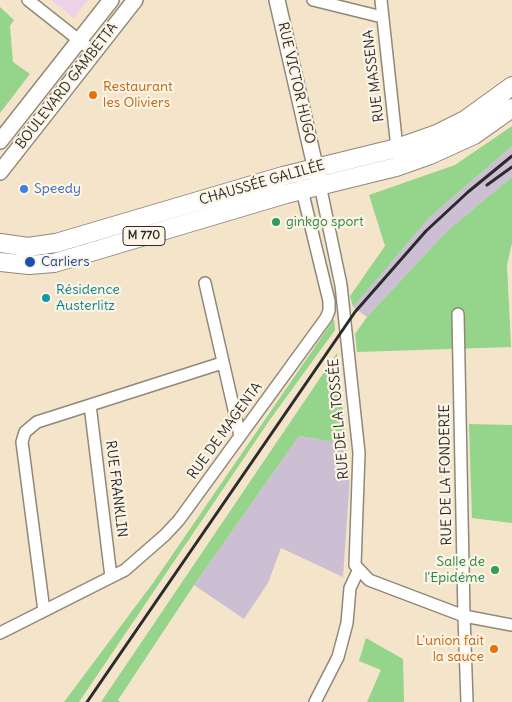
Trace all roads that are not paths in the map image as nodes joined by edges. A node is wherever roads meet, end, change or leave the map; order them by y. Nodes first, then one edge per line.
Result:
1 (28, 0) edge
2 (111, 0) edge
3 (134, 0) edge
4 (276, 0) edge
5 (313, 0) edge
6 (381, 0) edge
7 (382, 17) junction
8 (80, 40) junction
9 (94, 52) junction
10 (512, 86) edge
11 (512, 108) edge
12 (0, 141) edge
13 (397, 148) junction
14 (315, 167) junction
15 (0, 172) edge
16 (320, 184) junction
17 (301, 190) junction
18 (0, 243) edge
19 (0, 262) edge
20 (205, 283) dead end
21 (458, 314) dead end
22 (222, 363) junction
23 (90, 405) junction
24 (240, 436) junction
25 (358, 571) junction
26 (112, 577) junction
27 (44, 611) junction
28 (464, 616) junction
29 (512, 626) edge
30 (0, 633) edge
31 (315, 702) edge
32 (467, 702) edge

1 - 8 street
2 - 8 main road, BOULEVARD GAMBETTA
3 - 9 main road, BOULEVARD GAMBETTA
4 - 14 main road, RUE VICTOR HUGO
5 - 7 street
6 - 7 street, RUE MASSENA
7 - 13 street, RUE MASSENA
8 - 9 street
8 - 12 main road, BOULEVARD GAMBETTA
9 - 15 main road, BOULEVARD GAMBETTA
10 - 13 main road, CHAUSSÉE GALILÉE / M 770
11 - 16 main road, CHAUSSÉE GALILÉE / M 770
13 - 14 main road, CHAUSSÉE GALILÉE / M 770
14 - 16 main road, RUE VICTOR HUGO
14 - 17 street
14 - 18 main road, CHAUSSÉE GALILÉE / M 770
16 - 17 main road, CHAUSSÉE GALILÉE / M 770
16 - 25 street, RUE DE LA TOSSÉE
17 - 19 main road, CHAUSSÉE GALILÉE / M 770
17 - 24 street, RUE DE MAGENTA
20 - 22 street
21 - 28 street, RUE DE LA FONDERIE
22 - 23 street
22 - 24 street
23 - 26 street, RUE FRANKLIN
23 - 27 street
24 - 26 street, RUE DE MAGENTA
25 - 28 street
25 - 31 street
26 - 27 street, RUE DE MAGENTA
27 - 30 street, RUE DE MAGENTA
28 - 29 street
28 - 32 street

